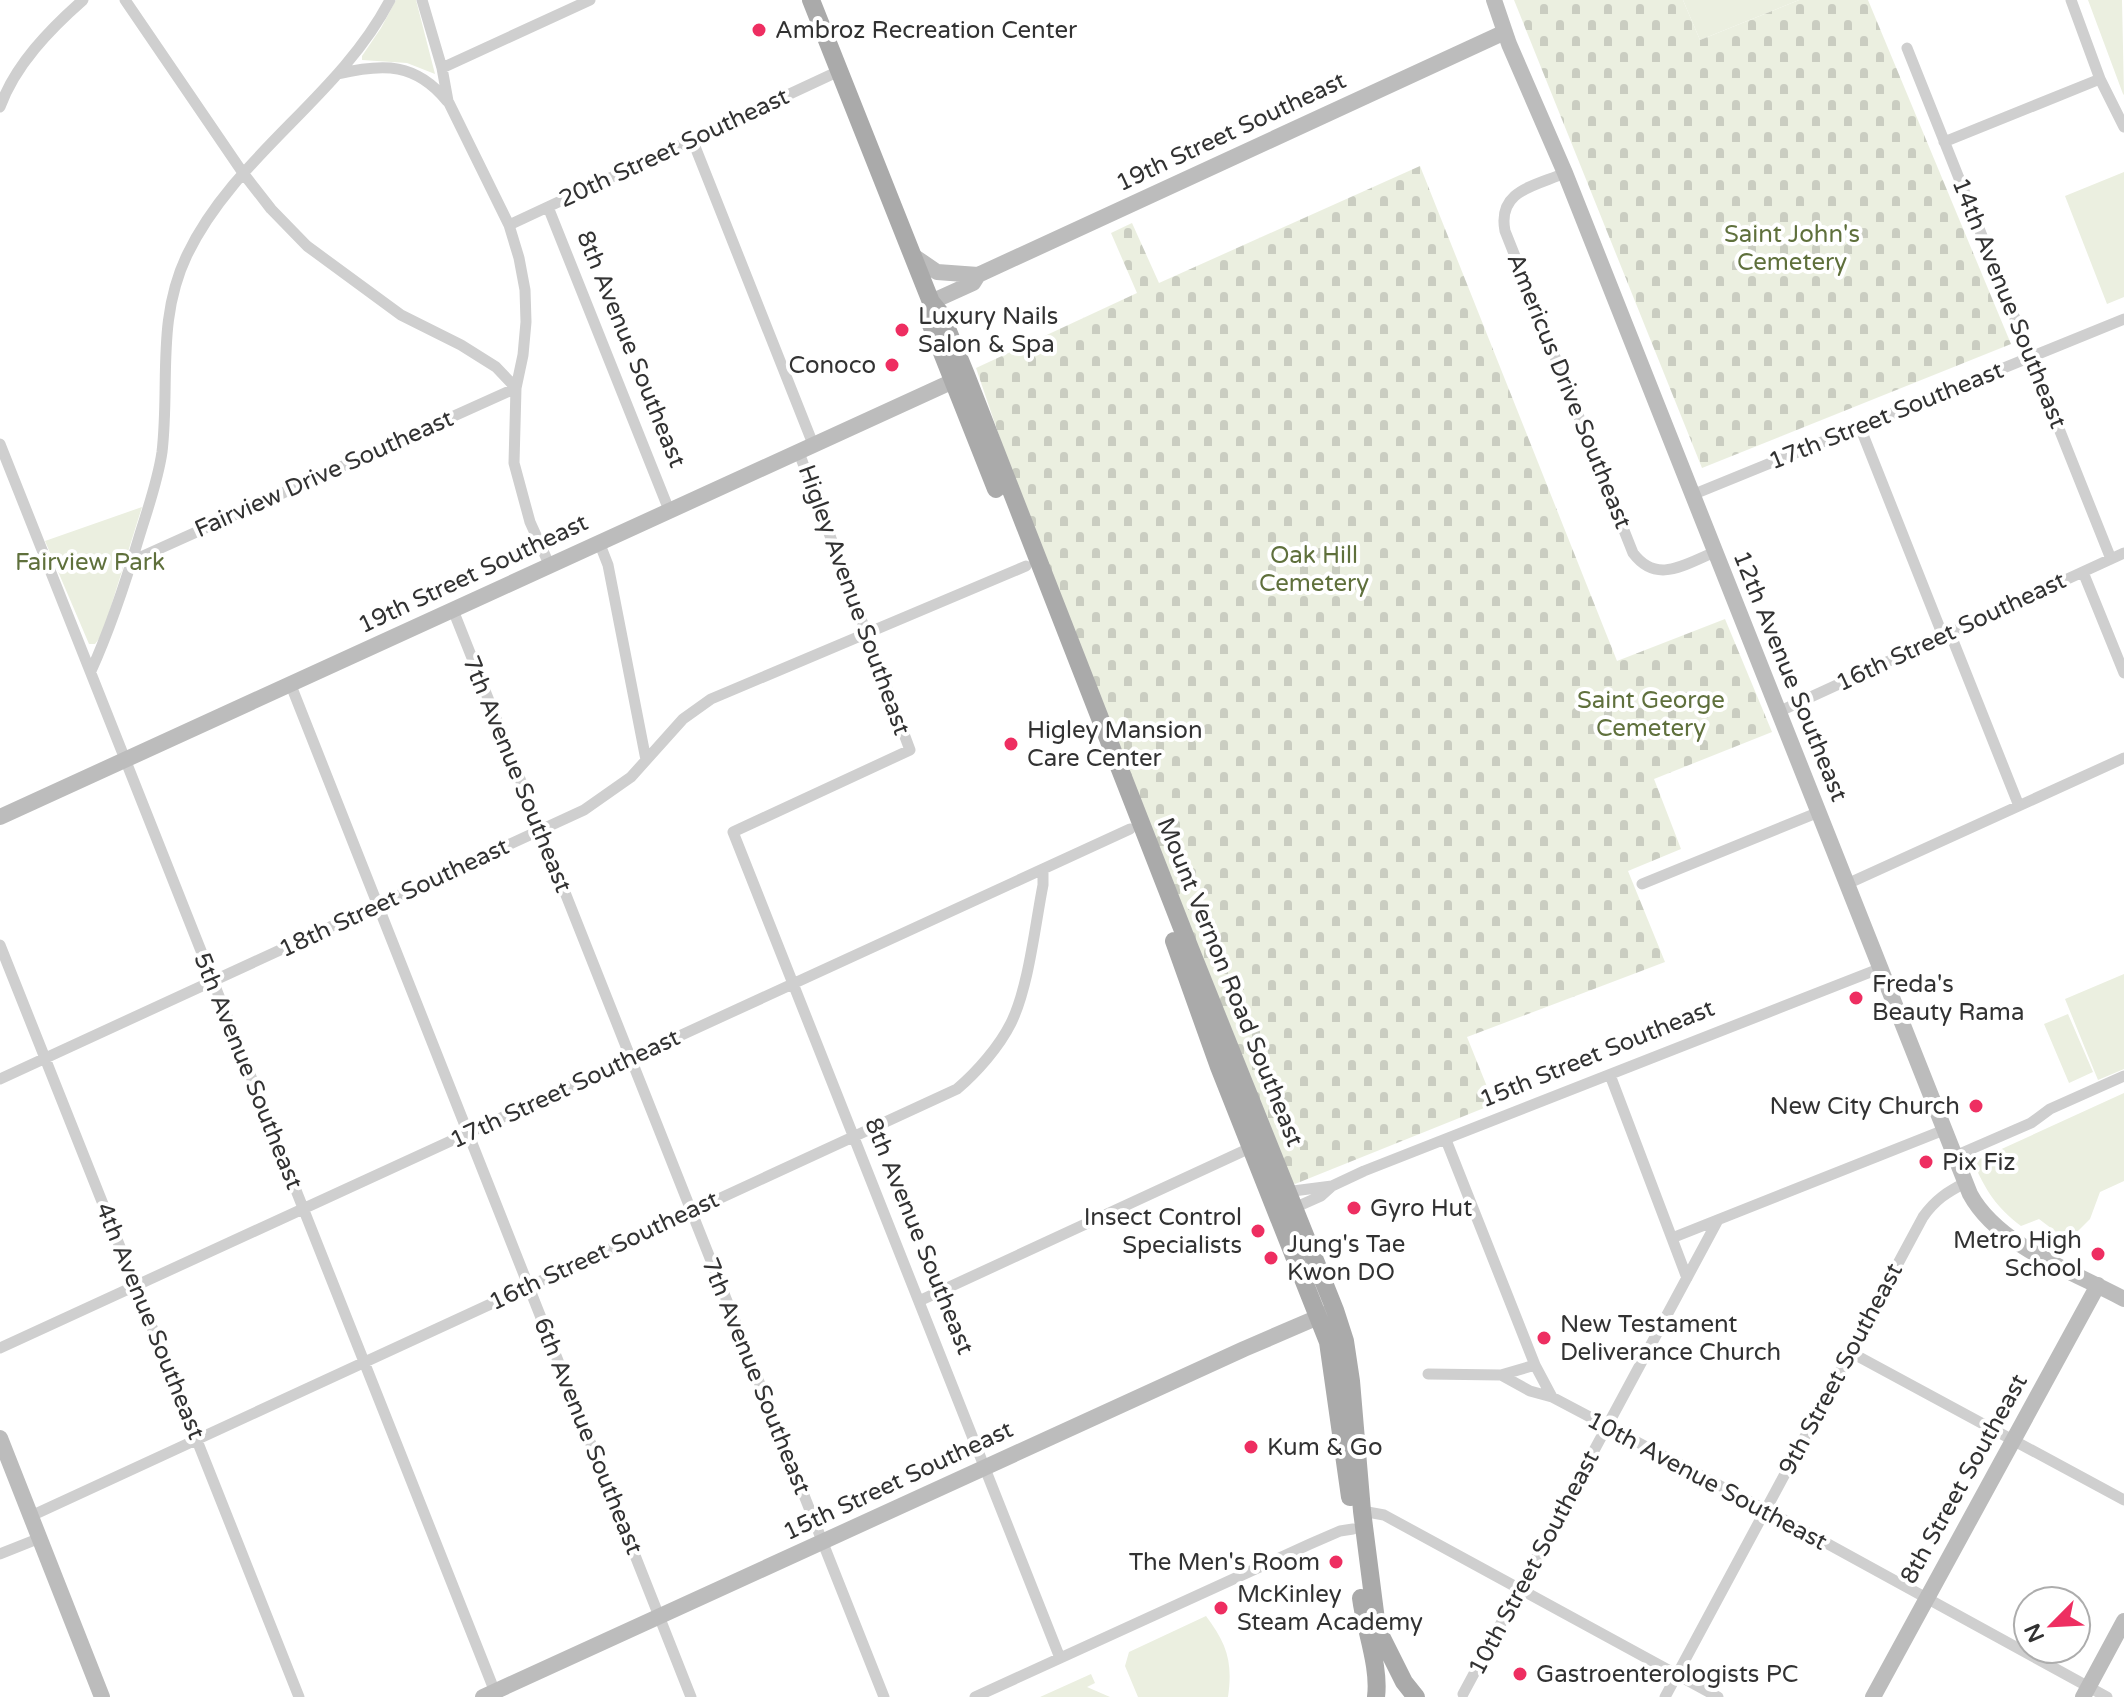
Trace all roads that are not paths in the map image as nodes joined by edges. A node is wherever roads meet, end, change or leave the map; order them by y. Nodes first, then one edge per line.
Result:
1 (83, 0) edge
2 (125, 0) edge
3 (390, 0) edge
4 (422, 0) edge
5 (590, 0) edge
6 (811, 0) edge
7 (1494, 0) edge
8 (2071, 0) edge
9 (1505, 32) junction
10 (1907, 48) dead end
11 (442, 68) junction
12 (839, 71) junction
13 (338, 74) junction
14 (2100, 79) junction
15 (448, 101) junction
16 (0, 104) edge
17 (2124, 127) edge
18 (692, 139) junction
19 (1944, 142) junction
20 (243, 173) junction
21 (1565, 173) junction
22 (548, 207) junction
23 (509, 225) junction
24 (912, 255) junction
25 (978, 275) junction
26 (931, 302) junction
27 (2124, 319) edge
28 (2030, 357) junction
29 (960, 378) junction
30 (516, 388) junction
31 (1860, 427) junction
32 (0, 444) edge
33 (806, 447) junction
34 (3, 460) edge
35 (1692, 495) junction
36 (669, 510) junction
37 (599, 542) junction
38 (1715, 552) junction
39 (2124, 553) edge
40 (2111, 559) junction
41 (132, 561) junction
42 (549, 564) junction
43 (1026, 566) junction
44 (2083, 572) junction
45 (453, 610) junction
46 (867, 632) junction
47 (1947, 635) junction
48 (91, 671) junction
49 (2124, 673) edge
50 (290, 683) junction
51 (1778, 712) junction
52 (2124, 758) edge
53 (125, 760) junction
54 (646, 760) junction
55 (2019, 806) junction
56 (1819, 812) junction
57 (0, 817) edge
58 (1130, 829) junction
59 (539, 831) junction
60 (733, 832) joint
61 (1043, 869) junction
62 (1642, 884) dead end
63 (1847, 884) junction
64 (378, 905) junction
65 (0, 945) edge
66 (1881, 968) junction
67 (213, 981) junction
68 (793, 983) junction
69 (631, 1058) junction
70 (45, 1059) junction
71 (1610, 1075) junction
72 (2124, 1076) edge
73 (0, 1079) edge
74 (1235, 1109) junction
75 (1944, 1130) junction
76 (469, 1133) junction
77 (854, 1136) junction
78 (1446, 1140) junction
79 (1250, 1148) junction
80 (1955, 1156) junction
81 (1965, 1183) junction
82 (1332, 1186) junction
83 (1287, 1190) junction
84 (1294, 1208) junction
85 (303, 1209) junction
86 (691, 1211) junction
87 (1718, 1220) junction
88 (1672, 1238) junction
89 (1687, 1278) junction
90 (2098, 1285) junction
91 (135, 1286) junction
92 (528, 1286) junction
93 (2124, 1299) edge
94 (919, 1301) junction
95 (1327, 1314) junction
96 (0, 1348) edge
97 (1850, 1352) junction
98 (364, 1362) junction
99 (1535, 1365) junction
100 (1428, 1374) dead end
101 (1501, 1375) junction
102 (1552, 1397) junction
103 (1606, 1427) junction
104 (0, 1438) edge
105 (197, 1439) junction
106 (2013, 1441) junction
107 (985, 1467) junction
108 (2124, 1500) edge
109 (1766, 1510) junction
110 (1362, 1511) junction
111 (31, 1516) junction
112 (1353, 1529) junction
113 (40, 1538) junction
114 (822, 1542) junction
115 (0, 1554) edge
116 (1519, 1589) junction
117 (1926, 1599) junction
118 (660, 1617) junction
119 (2124, 1621) edge
120 (1060, 1658) junction
121 (1677, 1674) junction
122 (1377, 1690) edge
123 (2086, 1692) edge
124 (1463, 1694) dead end
125 (492, 1695) edge
126 (102, 1697) edge
127 (299, 1697) edge
128 (691, 1697) edge
129 (884, 1697) edge
130 (975, 1697) edge
131 (1416, 1697) edge
132 (1665, 1697) edge
133 (1718, 1697) edge
134 (1873, 1697) edge
135 (2107, 1697) edge

1 - 16 street
2 - 20 street
3 - 13 street
4 - 11 street
5 - 11 street
6 - 12 main road, Mount Vernon Road Southeast
7 - 9 main road, 12th Avenue Southeast
8 - 14 street
9 - 21 main road, 12th Avenue Southeast
9 - 25 main road, 19th Street Southeast
10 - 19 street, 14th Avenue Southeast
11 - 15 street
12 - 18 street, 20th Street Southeast
12 - 24 main road, Mount Vernon Road Southeast
13 - 15 street
13 - 20 street
14 - 17 street
14 - 19 street
15 - 23 street
18 - 22 street, 20th Street Southeast
18 - 33 street, Higley Avenue Southeast
19 - 28 street, 14th Avenue Southeast
20 - 30 street
20 - 41 street
21 - 35 main road, 12th Avenue Southeast
21 - 38 street, Americus Drive Southeast
22 - 23 street, 20th Street Southeast
22 - 36 street, 8th Avenue Southeast
23 - 30 street
24 - 25 main road, 19th Street Southeast
24 - 26 main road, Mount Vernon Road Southeast
25 - 26 main road, 19th Street Southeast
26 - 29 main road, Mount Vernon Road Southeast
27 - 28 street, 17th Street Southeast
28 - 31 street, 17th Street Southeast
28 - 40 street, 14th Avenue Southeast
29 - 33 main road, 19th Street Southeast
29 - 43 main road, Mount Vernon Road Southeast
29 - 83 main road, Mount Vernon Road Southeast
30 - 41 street, Fairview Drive Southeast
30 - 42 street
31 - 35 street, 17th Street Southeast
31 - 47 street
32 - 34 street, 5th Avenue Southeast
33 - 36 main road, 19th Street Southeast
33 - 46 street, Higley Avenue Southeast
34 - 48 street, 5th Avenue Southeast
35 - 38 main road, 12th Avenue Southeast
36 - 37 main road, 19th Street Southeast
37 - 42 main road, 19th Street Southeast
37 - 54 street
38 - 51 main road, 12th Avenue Southeast
39 - 40 street, 16th Street Southeast
40 - 44 street, 16th Street Southeast
41 - 48 street
42 - 45 main road, 19th Street Southeast
43 - 46 street, 18th Street Southeast
43 - 58 main road, Mount Vernon Road Southeast
44 - 47 street, 16th Street Southeast
44 - 49 street
45 - 50 main road, 19th Street Southeast
45 - 59 street, 7th Avenue Southeast
46 - 54 street, 18th Street Southeast
46 - 60 street, Higley Avenue Southeast
47 - 51 street, 16th Street Southeast
47 - 55 street
48 - 53 street, 5th Avenue Southeast
50 - 53 main road, 19th Street Southeast
50 - 64 street, 6th Avenue Southeast
51 - 56 main road, 12th Avenue Southeast
52 - 55 street
53 - 57 main road, 19th Street Southeast
53 - 67 street, 5th Avenue Southeast
54 - 59 street, 18th Street Southeast
55 - 63 street
56 - 62 street
56 - 63 main road, 12th Avenue Southeast
58 - 61 street, 17th Street Southeast
58 - 74 main road, Mount Vernon Road Southeast
59 - 64 street, 18th Street Southeast
59 - 69 street, 7th Avenue Southeast
60 - 68 street, 8th Avenue Southeast
61 - 68 street, 17th Street Southeast
61 - 77 street, 16th Street Southeast
63 - 66 main road, 12th Avenue Southeast
64 - 67 street, 18th Street Southeast
64 - 76 street, 6th Avenue Southeast
65 - 70 street, 4th Avenue Southeast
66 - 71 street, 15th Street Southeast
66 - 75 main road, 12th Avenue Southeast
67 - 70 street, 18th Street Southeast
67 - 85 street, 5th Avenue Southeast
68 - 69 street, 17th Street Southeast
68 - 77 street, 8th Avenue Southeast
69 - 76 street, 17th Street Southeast
69 - 86 street, 7th Avenue Southeast
70 - 73 street, 18th Street Southeast
70 - 91 street, 4th Avenue Southeast
71 - 78 street, 15th Street Southeast
71 - 88 street
72 - 80 street
74 - 79 main road, Mount Vernon Road Southeast
74 - 84 main road
75 - 80 main road, 12th Avenue Southeast
75 - 87 street
76 - 85 street, 17th Street Southeast
76 - 92 street, 6th Avenue Southeast
77 - 86 street, 16th Street Southeast
77 - 94 street, 8th Avenue Southeast
78 - 82 street, 15th Street Southeast
78 - 99 street
79 - 94 street
79 - 95 main road, Mount Vernon Road Southeast
80 - 81 main road, 12th Avenue Southeast
81 - 90 main road, 12th Avenue Southeast
81 - 97 street, 9th Street Southeast
82 - 83 street, 15th Street Southeast
82 - 84 street, 15th Street Southeast
83 - 84 main road, Mount Vernon Road Southeast
84 - 95 main road, Mount Vernon Road Southeast
85 - 91 street, 17th Street Southeast
85 - 98 street, 5th Avenue Southeast
86 - 92 street, 16th Street Southeast
86 - 114 street, 7th Avenue Southeast
87 - 88 street
87 - 89 street, 10th Street Southeast
88 - 89 street
89 - 103 street, 10th Street Southeast
90 - 93 main road, 12th Avenue Southeast
90 - 106 main road, 8th Street Southeast
91 - 96 street, 17th Street Southeast
91 - 105 street, 4th Avenue Southeast
92 - 98 street, 16th Street Southeast
92 - 118 street, 6th Avenue Southeast
94 - 107 street, 8th Avenue Southeast
95 - 107 main road, 15th Street Southeast
95 - 110 main road, Mount Vernon Road Southeast
95 - 112 main road, Mount Vernon Road Southeast
97 - 106 street
97 - 109 street, 9th Street Southeast
98 - 105 street, 16th Street Southeast
98 - 125 street, 5th Avenue Southeast
99 - 101 street
99 - 102 street
100 - 101 street
101 - 102 street, 10th Avenue Southeast
102 - 103 street, 10th Avenue Southeast
103 - 109 street, 10th Avenue Southeast
103 - 116 street, 10th Street Southeast
104 - 111 main road
105 - 111 street, 16th Street Southeast
105 - 127 street, 4th Avenue Southeast
106 - 108 street
106 - 117 main road, 8th Street Southeast
107 - 114 main road, 15th Street Southeast
107 - 120 street, 8th Avenue Southeast
109 - 117 street, 10th Avenue Southeast
109 - 121 street, 9th Street Southeast
110 - 116 street
110 - 131 main road, Mount Vernon Road Southeast
111 - 113 main road
112 - 120 street
112 - 122 main road, Mount Vernon Road Southeast
113 - 115 street
113 - 126 main road
114 - 118 main road, 15th Street Southeast
114 - 129 street, 7th Avenue Southeast
116 - 121 street
116 - 124 street, 10th Street Southeast
117 - 123 street, 10th Avenue Southeast
117 - 134 main road, 8th Street Southeast
118 - 125 main road, 15th Street Southeast
118 - 128 street, 6th Avenue Southeast
119 - 123 main road
120 - 130 street
121 - 132 street, 9th Street Southeast
121 - 133 street
123 - 135 street, 10th Avenue Southeast

